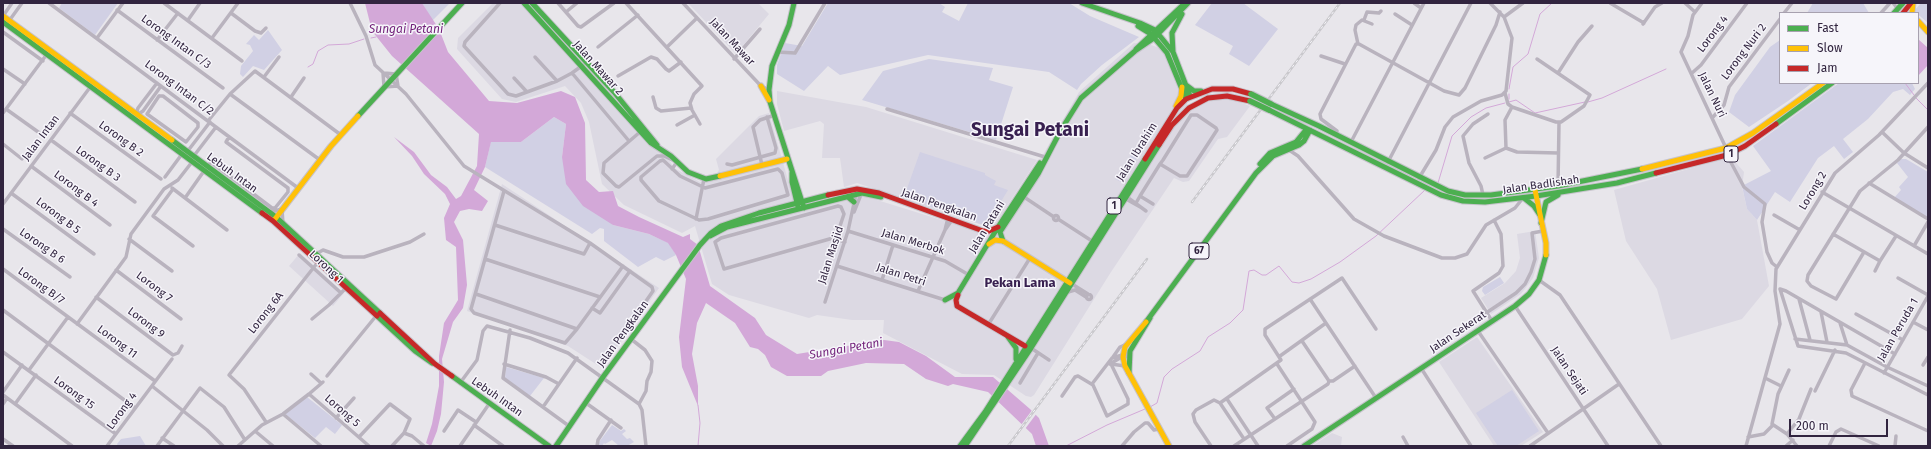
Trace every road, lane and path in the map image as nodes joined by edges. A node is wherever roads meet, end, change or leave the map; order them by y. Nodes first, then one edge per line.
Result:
1 (12, 3) edge
2 (22, 3) edge
3 (49, 3) edge
4 (58, 3) edge
5 (123, 3) edge
6 (165, 3) edge
7 (200, 3) edge
8 (238, 3) edge
9 (350, 3) edge
10 (462, 3) edge
11 (500, 3) edge
12 (524, 3) edge
13 (532, 3) edge
14 (558, 3) edge
15 (577, 3) edge
16 (614, 3) edge
17 (626, 3) edge
18 (683, 3) edge
19 (794, 3) edge
20 (825, 3) edge
21 (1082, 3) edge
22 (1414, 3) edge
23 (1424, 3) edge
24 (1471, 3) edge
25 (1490, 3) edge
26 (1523, 3) edge
27 (1610, 3) edge
28 (1662, 3) edge
29 (1685, 3) edge
30 (1702, 3) edge
31 (1747, 3) edge
32 (1792, 3) edge
33 (1890, 3) edge
34 (1893, 3) edge
35 (1912, 3) edge
36 (1186, 5) edge
37 (55, 8) junction
38 (1421, 8) junction
39 (117, 10) junction
40 (1902, 10) edge
41 (1381, 11) dead end
42 (566, 12) junction
43 (1500, 12) junction
44 (1695, 12) junction
45 (1785, 12) edge
46 (1882, 12) edge
47 (178, 13) junction
48 (231, 13) junction
49 (1395, 14) dead end
50 (638, 15) junction
51 (3, 16) edge
52 (1504, 17) junction
53 (697, 18) junction
54 (188, 20) junction
55 (1364, 20) junction
56 (1779, 20) edge
57 (9, 21) junction
58 (1129, 21) junction
59 (3, 22) edge
60 (1919, 22) edge
61 (1372, 24) dead end
62 (1412, 25) junction
63 (1140, 26) junction
64 (1592, 26) dead end
65 (1919, 26) edge
66 (266, 28) dead end
67 (760, 29) dead end
68 (3, 32) edge
69 (1928, 32) edge
70 (1155, 34) junction
71 (97, 38) junction
72 (212, 38) junction
73 (157, 40) junction
74 (1140, 43) junction
75 (1358, 44) junction
76 (667, 46) junction
77 (598, 47) dead end
78 (1135, 50) junction
79 (777, 52) junction
80 (1173, 52) junction
81 (47, 54) junction
82 (1321, 56) dead end
83 (279, 57) dead end
84 (535, 57) dead end
85 (734, 59) junction
86 (1537, 59) dead end
87 (774, 60) junction
88 (43, 61) junction
89 (242, 61) dead end
90 (681, 62) junction
91 (584, 63) junction
92 (1392, 63) junction
93 (1345, 64) junction
94 (3, 69) edge
95 (398, 72) junction
96 (383, 73) junction
97 (572, 73) junction
98 (1558, 73) junction
99 (1692, 73) junction
100 (618, 76) dead end
101 (264, 77) junction
102 (304, 78) dead end
103 (514, 78) dead end
104 (391, 80) junction
105 (557, 81) junction
106 (773, 82) junction
107 (1429, 82) junction
108 (157, 83) junction
109 (1928, 83) edge
110 (25, 84) junction
111 (1827, 84) edge
112 (92, 85) junction
113 (161, 86) junction
114 (398, 86) junction
115 (761, 86) junction
116 (1184, 86) junction
117 (384, 87) junction
118 (223, 88) dead end
119 (769, 90) junction
120 (1204, 91) junction
121 (527, 92) junction
122 (1505, 93) junction
123 (230, 94) junction
124 (1227, 96) junction
125 (291, 97) junction
126 (653, 97) dead end
127 (1189, 98) junction
128 (1250, 98) junction
129 (772, 101) junction
130 (150, 102) junction
131 (153, 104) junction
132 (1271, 107) junction
133 (1512, 107) junction
134 (138, 108) junction
135 (691, 108) junction
136 (6, 109) junction
137 (888, 109) dead end
138 (143, 111) junction
139 (3, 113) edge
140 (70, 113) junction
141 (775, 114) junction
142 (1488, 114) dead end
143 (695, 115) junction
144 (1171, 116) junction
145 (135, 117) junction
146 (767, 117) junction
147 (1714, 117) junction
148 (1292, 121) junction
149 (209, 122) junction
150 (1558, 123) junction
151 (677, 124) dead end
152 (700, 124) dead end
153 (1172, 125) junction
154 (216, 127) junction
155 (1928, 127) edge
156 (1308, 128) junction
157 (640, 132) junction
158 (1882, 132) junction
159 (41, 134) dead end
160 (193, 134) junction
161 (1336, 134) junction
162 (341, 135) junction
163 (1321, 135) junction
164 (229, 137) junction
165 (198, 138) junction
166 (1344, 138) junction
167 (50, 140) junction
168 (629, 141) junction
169 (1301, 142) junction
170 (1351, 142) junction
171 (3, 144) edge
172 (658, 146) junction
173 (1506, 148) junction
174 (1726, 148) junction
175 (1289, 150) junction
176 (184, 153) junction
177 (1558, 153) junction
178 (1904, 153) junction
179 (1727, 155) junction
180 (657, 156) junction
181 (1298, 156) junction
182 (761, 157) junction
183 (1045, 158) junction
184 (1485, 158) dead end
185 (22, 159) dead end
186 (193, 159) junction
187 (787, 159) junction
188 (320, 160) junction
189 (677, 162) junction
190 (1388, 162) junction
191 (727, 164) dead end
192 (1160, 164) junction
193 (762, 165) junction
194 (31, 166) junction
195 (270, 167) junction
196 (1928, 168) edge
197 (206, 169) junction
198 (672, 169) junction
199 (745, 170) junction
200 (266, 172) junction
201 (1256, 173) junction
202 (165, 177) dead end
203 (632, 177) junction
204 (747, 177) junction
205 (1420, 178) junction
206 (160, 179) dead end
207 (640, 179) junction
208 (704, 179) junction
209 (1869, 183) junction
210 (169, 185) junction
211 (1558, 186) junction
212 (298, 188) junction
213 (702, 188) junction
214 (173, 189) junction
215 (504, 190) junction
216 (1535, 190) junction
217 (1572, 191) junction
218 (11, 192) junction
219 (860, 192) junction
220 (1822, 192) junction
221 (250, 194) junction
222 (1021, 195) junction
223 (1483, 195) junction
224 (1140, 196) junction
225 (1536, 196) junction
226 (848, 197) junction
227 (185, 198) junction
228 (1126, 198) junction
229 (1523, 198) junction
230 (135, 202) dead end
231 (854, 202) junction
232 (1136, 203) junction
233 (3, 204) edge
234 (1154, 204) dead end
235 (252, 205) junction
236 (758, 206) junction
237 (800, 206) junction
238 (1849, 208) junction
239 (282, 209) junction
240 (269, 212) junction
241 (853, 213) junction
242 (1774, 214) dead end
243 (1540, 215) junction
244 (760, 216) junction
245 (274, 219) junction
246 (696, 219) junction
247 (950, 219) junction
248 (1494, 220) junction
249 (1928, 220) edge
250 (1541, 223) junction
251 (283, 224) junction
252 (110, 225) dead end
253 (495, 225) junction
254 (763, 226) junction
255 (3, 229) edge
256 (999, 229) junction
257 (227, 230) dead end
258 (1800, 230) junction
259 (848, 231) junction
260 (983, 231) junction
261 (1543, 231) junction
262 (424, 234) dead end
263 (1833, 234) junction
264 (1896, 236) junction
265 (836, 238) junction
266 (129, 239) junction
267 (1003, 241) junction
268 (1092, 241) junction
269 (845, 242) junction
270 (590, 243) junction
271 (988, 244) junction
272 (893, 245) junction
273 (193, 246) dead end
274 (1914, 246) junction
275 (1864, 252) junction
276 (94, 254) dead end
277 (316, 254) junction
278 (1928, 254) edge
279 (299, 255) dead end
280 (933, 258) junction
281 (1030, 258) junction
282 (485, 259) junction
283 (1880, 261) junction
284 (318, 262) junction
285 (623, 266) junction
286 (837, 266) junction
287 (1777, 267) junction
288 (313, 268) junction
289 (3, 269) edge
290 (116, 270) junction
291 (172, 271) dead end
292 (630, 271) junction
293 (1875, 271) dead end
294 (969, 275) junction
295 (70, 277) dead end
296 (1898, 278) dead end
297 (882, 280) junction
298 (1539, 280) junction
299 (1069, 283) junction
300 (346, 288) junction
301 (918, 291) junction
302 (341, 293) junction
303 (958, 293) junction
304 (476, 294) junction
305 (1065, 294) junction
306 (96, 297) junction
307 (1928, 297) edge
308 (600, 298) junction
309 (1310, 299) junction
310 (1799, 299) junction
311 (945, 300) junction
312 (825, 302) dead end
313 (957, 306) junction
314 (1514, 306) junction
315 (592, 308) junction
316 (3, 310) edge
317 (1821, 312) junction
318 (1486, 313) junction
319 (1856, 314) dead end
320 (1151, 315) junction
321 (376, 316) junction
322 (68, 317) junction
323 (634, 317) junction
324 (181, 319) dead end
325 (312, 319) dead end
326 (1492, 321) junction
327 (1913, 322) junction
328 (1326, 323) junction
329 (1840, 323) junction
330 (77, 324) junction
331 (630, 324) dead end
332 (642, 324) junction
333 (512, 325) junction
334 (988, 325) junction
335 (577, 329) junction
336 (1376, 329) dead end
337 (1928, 330) edge
338 (510, 331) junction
339 (1478, 331) junction
340 (1008, 337) junction
341 (631, 339) junction
342 (1795, 339) junction
343 (1810, 340) junction
344 (1903, 340) junction
345 (1302, 341) junction
346 (1827, 342) junction
347 (48, 344) junction
348 (1127, 344) junction
349 (1847, 345) junction
350 (182, 346) dead end
351 (1028, 347) junction
352 (1835, 350) junction
353 (3, 352) edge
354 (1038, 353) junction
355 (1895, 354) junction
356 (1126, 355) junction
357 (1280, 356) junction
358 (1928, 357) edge
359 (577, 358) junction
360 (1112, 358) junction
361 (172, 359) dead end
362 (1049, 360) dead end
363 (1014, 363) junction
364 (1865, 363) junction
365 (504, 364) junction
366 (1111, 364) junction
367 (1278, 364) junction
368 (22, 365) junction
369 (436, 365) junction
370 (1924, 365) dead end
371 (1125, 366) junction
372 (1355, 366) junction
373 (1887, 367) junction
374 (1421, 368) junction
375 (1102, 369) junction
376 (29, 370) junction
377 (1789, 370) dead end
378 (1129, 373) junction
379 (1884, 373) junction
380 (311, 374) dead end
381 (36, 376) junction
382 (327, 376) dead end
383 (603, 377) junction
384 (1765, 378) junction
385 (1008, 379) junction
386 (155, 381) junction
387 (1329, 381) junction
388 (460, 383) junction
389 (1020, 383) dead end
390 (559, 384) junction
391 (1092, 384) junction
392 (1619, 384) junction
393 (152, 386) junction
394 (1781, 386) junction
395 (1928, 386) edge
396 (1294, 389) junction
397 (1811, 389) dead end
398 (1815, 391) dead end
399 (3, 393) edge
400 (309, 394) junction
401 (1928, 395) edge
402 (1062, 396) dead end
403 (7, 398) junction
404 (354, 398) dead end
405 (1376, 398) junction
406 (1227, 399) junction
407 (1302, 401) junction
408 (586, 402) junction
409 (1220, 403) junction
410 (3, 404) edge
411 (15, 404) junction
412 (489, 404) junction
413 (639, 404) junction
414 (543, 407) junction
415 (135, 408) junction
416 (1583, 408) junction
417 (182, 410) junction
418 (987, 413) junction
419 (283, 414) junction
420 (336, 418) junction
421 (1275, 419) junction
422 (611, 420) junction
423 (266, 422) junction
424 (475, 424) junction
425 (1773, 425) junction
426 (569, 426) junction
427 (621, 428) dead end
428 (1159, 429) junction
429 (255, 430) junction
430 (444, 431) dead end
431 (1928, 431) edge
432 (1548, 433) junction
433 (116, 434) junction
434 (404, 434) junction
435 (1787, 434) junction
436 (1251, 435) junction
437 (1896, 436) dead end
438 (359, 437) junction
439 (1403, 437) dead end
440 (1748, 437) junction
441 (162, 438) junction
442 (3, 439) edge
443 (1244, 439) junction
444 (245, 440) junction
445 (1793, 440) junction
446 (13, 446) edge
447 (72, 446) edge
448 (107, 446) edge
449 (157, 446) edge
450 (174, 446) edge
451 (223, 446) edge
452 (238, 446) edge
453 (273, 446) edge
454 (321, 446) edge
455 (369, 446) edge
456 (392, 446) edge
457 (424, 446) edge
458 (461, 446) edge
459 (503, 446) edge
460 (549, 446) edge
461 (556, 446) edge
462 (597, 446) edge
463 (646, 446) edge
464 (960, 446) edge
465 (966, 446) edge
466 (1122, 446) edge
467 (1169, 446) edge
468 (1211, 446) edge
469 (1234, 446) edge
470 (1258, 446) edge
471 (1287, 446) edge
472 (1304, 446) edge
473 (1408, 446) edge
474 (1471, 446) edge
475 (1530, 446) edge
476 (1607, 446) edge
477 (1661, 446) edge
478 (1746, 446) edge
479 (1786, 446) edge
480 (1797, 446) edge
481 (1828, 446) edge
482 (1878, 446) edge
483 (1895, 446) edge

1 - 51 street
2 - 57 street
3 - 37 street, Lorong Intan C/2
4 - 37 street
5 - 39 street
6 - 47 street
7 - 54 street
8 - 48 street
9 - 96 street
10 - 95 main road
11 - 121 street
12 - 91 main road, Jalan Mawar 2
13 - 91 main road, Jalan Mawar 2
14 - 42 street
15 - 42 street
16 - 42 street
17 - 50 street
18 - 53 street, Jalan Mawar
19 - 79 main road
20 - 79 street
21 - 58 main road
22 - 38 street
23 - 38 street
24 - 107 street
25 - 43 street
26 - 52 street
27 - 28 street
29 - 44 street
30 - 44 street
31 - 99 street, Lorong 4
32 - 45 street
33 - 46 street
34 - 40 street
35 - 40 main road
36 - 70 main road
36 - 80 main road
37 - 71 street, Lorong Intan C/2
38 - 62 street
39 - 71 street
39 - 73 street, Lorong Intan C/3
41 - 55 street
43 - 52 street
43 - 107 street
44 - 99 street, Jalan Nuri
47 - 54 street
47 - 73 street
48 - 66 street
48 - 72 street
49 - 62 street
50 - 76 street
50 - 77 street
51 - 57 main road, Lebuh Intan
52 - 122 street
53 - 76 street
53 - 85 street, Jalan Mawar
54 - 72 street
55 - 61 street
55 - 75 street
56 - 147 street, Lorong Nuri 2
57 - 112 main road, Lebuh Intan
58 - 63 main road
58 - 70 main road
59 - 81 main road, Lebuh Intan
60 - 69 main road
62 - 92 street
63 - 70 main road
63 - 74 main road
64 - 98 street
65 - 69 main road
67 - 85 street
68 - 88 street
70 - 74 main road, Jalan Patani
70 - 78 main road, Jalan Patani
70 - 80 main road
70 - 116 main road
71 - 108 street, Lorong Intan C/2
72 - 89 street
73 - 118 street, Lorong Intan C/3
74 - 78 main road, Jalan Patani
75 - 92 street
75 - 93 street
76 - 90 street
78 - 183 main road, Jalan Patani
79 - 87 main road
80 - 116 main road
81 - 88 street
81 - 112 main road, Lebuh Intan
82 - 93 street
83 - 101 street
84 - 105 street
85 - 115 street, Jalan Mawar
86 - 98 street
87 - 106 main road
87 - 119 main road
88 - 110 street
90 - 100 street
90 - 135 street
91 - 97 street
91 - 157 main road, Jalan Mawar 2
91 - 172 main road, Jalan Mawar 2
92 - 107 street
92 - 170 street
93 - 161 street
94 - 110 street
95 - 96 street
95 - 104 main road
95 - 114 street
96 - 104 street
96 - 117 street
97 - 105 street
97 - 168 street
98 - 150 street
99 - 147 street, Jalan Nuri
101 - 123 street
101 - 125 street
102 - 125 street
103 - 121 street
104 - 114 street
104 - 117 main road
105 - 121 street
106 - 119 main road
106 - 129 main road
107 - 190 street
108 - 113 street, Lorong Intan C/2
108 - 134 street
109 - 158 street, Lorong 2
110 - 136 street
111 - 174 main road, Jalan Badlishah / 1
111 - 179 main road, Jalan Badlishah / 1
112 - 140 street, Jalan Intan
112 - 145 main road, Lebuh Intan
113 - 130 street
113 - 149 street, Lorong Intan C/2
114 - 117 street
114 - 215 street
115 - 119 street, Jalan Mawar
115 - 129 main road
116 - 120 main road
116 - 127 main road
116 - 144 main road
117 - 162 main road
119 - 129 main road
120 - 127 main road, Jalan Ibrahim / 1
120 - 128 main road, Jalan Ibrahim / 1
122 - 133 street
122 - 205 street
123 - 149 street
123 - 188 street
124 - 127 main road
124 - 128 main road, Jalan Ibrahim / 1
124 - 153 main road, Jalan Ibrahim / 1
125 - 162 street
126 - 135 street
127 - 144 main road, Jalan Ibrahim / 1
127 - 153 main road
128 - 132 main road, Jalan Badlishah / 1, bridge
129 - 141 main road
130 - 131 street
130 - 138 street
131 - 160 street
131 - 160 street
132 - 148 main road, Jalan Badlishah / 1
132 - 156 main road
132 - 161 main road, Jalan Badlishah / 1
133 - 150 street
133 - 173 street
134 - 138 street
134 - 145 street
135 - 143 street
136 - 139 street
136 - 159 street
137 - 183 street
138 - 145 street
140 - 167 street, Jalan Intan
140 - 206 street, Lorong B 2
141 - 146 street
141 - 187 main road
142 - 223 street
143 - 151 street
143 - 152 street
144 - 268 main road, Jalan Ibrahim / 1
145 - 176 main road, Lebuh Intan
146 - 182 street
146 - 182 street
147 - 174 street, Jalan Nuri
148 - 156 main road, Jalan Badlishah / 1
148 - 169 main road
149 - 154 street, Lorong Intan C/2
149 - 165 street
150 - 177 street
153 - 228 main road, Jalan Ibrahim / 1
154 - 164 street, Lorong Intan C/2
154 - 186 street
155 - 178 street
156 - 163 main road, Jalan Badlishah / 1
156 - 166 main road
156 - 169 main road
157 - 168 street
157 - 172 main road, Jalan Mawar 2
158 - 178 street
158 - 220 street, Lorong 2
160 - 165 street
161 - 166 main road, Jalan Badlishah / 1
162 - 188 main road
163 - 169 main road
163 - 229 main road, Jalan Badlishah / 1
164 - 195 street, Lorong Intan C/2
164 - 200 street
165 - 176 street
166 - 170 main road, Jalan Badlishah / 1
167 - 194 street, Jalan Intan
167 - 230 street, Lorong B 3
168 - 203 street
169 - 175 main road, 67
169 - 181 street
169 - 201 main road, 67
170 - 190 main road, Jalan Badlishah / 1
171 - 185 street
172 - 180 street
172 - 189 main road, Jalan Mawar 2
173 - 177 street
173 - 184 street
174 - 211 main road, Jalan Badlishah / 1
175 - 181 street
175 - 201 main road, 67
176 - 186 main road, Lebuh Intan
176 - 202 street
177 - 211 street
178 - 196 street
178 - 209 street
179 - 217 main road, Jalan Badlishah / 1
179 - 287 street
180 - 189 street
180 - 203 street
181 - 248 street
182 - 191 street
182 - 193 street
183 - 222 main road, Jalan Patani
186 - 197 main road, Lebuh Intan
186 - 210 street
187 - 193 main road
187 - 237 main road
188 - 212 main road
189 - 198 street
189 - 208 main road, Jalan Mawar 2
190 - 205 main road, Jalan Badlishah / 1
192 - 192 street
192 - 224 street
193 - 199 main road
194 - 218 street, Jalan Intan
194 - 252 street, Lorong B 4
195 - 200 street
195 - 212 street, Lorong Intan C/2
197 - 221 main road, Lebuh Intan
197 - 227 street
197 - 235 main road, Lebuh Intan
198 - 207 street
198 - 213 street
199 - 204 street
199 - 208 main road
200 - 221 street
201 - 320 main road, 67
203 - 207 street
204 - 213 street
204 - 236 street
205 - 223 main road, Jalan Badlishah / 1
207 - 246 street
208 - 213 street
209 - 238 street
209 - 249 street
210 - 214 street
210 - 266 street
211 - 216 main road, Jalan Badlishah / 1
212 - 239 main road
213 - 246 street
214 - 227 street
214 - 273 street
215 - 253 street
215 - 270 street
216 - 223 main road, Jalan Badlishah / 1
216 - 225 main road, Jalan Sekerat
217 - 225 main road, Jalan Badlishah / 1
217 - 250 main road
218 - 233 street, Jalan Intan
218 - 276 street, Lorong B 5
219 - 226 main road, Jalan Pengkalan
219 - 231 street, Jalan Masjid
219 - 237 main road, Jalan Pengkalan
219 - 241 street, Jalan Masjid
219 - 247 main road, Jalan Pengkalan
220 - 238 street
220 - 258 street, Lorong 2
221 - 235 main road
221 - 240 main road, Lebuh Intan
222 - 256 main road, Jalan Patani
222 - 268 street
224 - 232 street
224 - 234 street
225 - 229 main road, Jalan Badlishah / 1
225 - 243 main road, Jalan Sekerat
226 - 231 main road
226 - 237 main road, Jalan Pengkalan
227 - 257 street
228 - 232 street
228 - 232 street
228 - 299 main road, Jalan Ibrahim / 1
229 - 243 main road
229 - 248 street
231 - 241 street, Jalan Masjid
235 - 245 main road, Lebuh Intan
236 - 244 street
236 - 246 street
237 - 244 main road, Jalan Pengkalan
238 - 263 street
238 - 264 street
239 - 240 street
239 - 245 main road
239 - 251 street
240 - 245 main road, Lebuh Intan
241 - 259 street, Jalan Masjid
242 - 258 street
243 - 250 main road, Jalan Sekerat
244 - 254 street
244 - 332 main road, Jalan Pengkalan
245 - 251 main road, Lebuh Intan
245 - 284 main road, Lebuh Intan
247 - 260 main road, Jalan Pengkalan
247 - 280 street
248 - 318 street
249 - 274 street
250 - 261 main road, Jalan Sekerat
251 - 277 main road, Lebuh Intan
253 - 270 street
253 - 282 street
254 - 265 street
254 - 265 street
255 - 295 street, Lorong B 6
256 - 260 main road, Jalan Pengkalan
256 - 267 main road
256 - 271 main road, Jalan Patani
258 - 287 street, Lorong 2
259 - 269 street, Jalan Masjid
259 - 272 street, Jalan Merbok
260 - 271 main road, Jalan Pengkalan
261 - 298 main road, Jalan Sekerat
261 - 318 street
262 - 277 street
263 - 275 street
263 - 275 street
264 - 274 street
264 - 283 street
265 - 269 street
266 - 290 street
266 - 291 street
267 - 271 main road
267 - 281 main road
268 - 299 main road, Jalan Ibrahim / 1
269 - 286 street, Jalan Masjid
270 - 285 street
271 - 294 main road, Jalan Patani
272 - 280 street, Jalan Merbok
272 - 297 street
274 - 278 street
275 - 283 street
277 - 369 main road, Lebuh Intan
279 - 288 street, Lorong 1
280 - 294 street, Jalan Merbok
280 - 301 street
281 - 299 main road
281 - 334 street
282 - 304 street
282 - 308 street
283 - 293 street
284 - 288 street, Lorong 6A
284 - 300 main road, Lebuh Intan
285 - 292 street
285 - 308 street
286 - 297 street, Jalan Petri
286 - 312 street, Jalan Masjid
287 - 384 street
288 - 302 street, Lorong 1
288 - 423 street, Lorong 6A
289 - 322 street, Lorong B/7
290 - 306 street
290 - 324 street, Lorong 7
292 - 315 street
292 - 323 street
294 - 303 main road, Jalan Patani
296 - 307 street
297 - 301 street, Jalan Petri
298 - 314 main road, Jalan Sekerat
298 - 392 street
299 - 305 main road, Jalan Ibrahim / 1
299 - 305 street
299 - 351 main road, Jalan Ibrahim / 1
300 - 302 street
300 - 321 main road, Lebuh Intan
301 - 311 street, Jalan Petri
302 - 325 street
303 - 311 main road
303 - 313 main road
304 - 333 street
304 - 335 street
305 - 351 main road, Jalan Ibrahim / 1
306 - 330 street
306 - 350 street, Lorong 9
307 - 327 street, Jalan Peruda 1
308 - 315 street
309 - 328 street
309 - 336 street
309 - 357 street
310 - 317 street
310 - 342 street
310 - 343 street
311 - 313 main road, Jalan Petri
313 - 334 main road, Jalan Petri
314 - 326 main road, Jalan Sekerat
314 - 416 street, Jalan Sejati
315 - 335 street
316 - 347 street
317 - 329 street
317 - 346 street
318 - 326 street
319 - 344 street
320 - 348 main road, 67
320 - 356 main road, 67
321 - 369 main road, Lebuh Intan
321 - 382 street
322 - 330 street, Lorong 11
322 - 347 street
323 - 331 street
323 - 332 street
326 - 339 main road, Jalan Sekerat
327 - 337 street
327 - 344 street, Jalan Peruda 1
328 - 345 street
328 - 372 street
329 - 349 street
329 - 355 street
330 - 386 street, Lorong 11
332 - 341 main road, Jalan Pengkalan
333 - 335 street
333 - 338 street
334 - 340 main road, Jalan Petri
338 - 359 street
338 - 365 street
338 - 388 street
339 - 374 main road, Jalan Sekerat
339 - 432 street
340 - 351 main road, Jalan Petri
340 - 363 main road
341 - 383 main road, Jalan Pengkalan
341 - 413 street
342 - 343 street
342 - 352 street
343 - 346 street
344 - 355 street, Jalan Peruda 1
345 - 357 street
345 - 387 street
346 - 349 street
347 - 376 street
347 - 415 street
348 - 356 main road, 67
348 - 360 street
349 - 373 street
351 - 354 street
351 - 363 main road, Jalan Ibrahim / 1
351 - 385 main road, Jalan Ibrahim / 1
352 - 364 street
352 - 398 street
353 - 368 street, Lorong 15
354 - 362 street
354 - 389 street
355 - 373 street, Jalan Peruda 1
356 - 360 street
356 - 366 street
356 - 371 main road, 67
356 - 378 main road, 67
357 - 367 street
358 - 370 street
359 - 383 street
359 - 390 street
360 - 375 street
361 - 386 street, Lorong 4
363 - 385 main road, Jalan Ibrahim / 1
364 - 379 street
364 - 431 street
365 - 390 street
365 - 414 street
366 - 371 street
366 - 375 street
366 - 391 street
367 - 396 street
367 - 406 street
368 - 376 street, Lorong 15
368 - 399 street
369 - 388 main road, Lebuh Intan
371 - 378 main road, 67
372 - 387 street
372 - 405 street
373 - 379 street, Jalan Peruda 1
373 - 395 street
374 - 405 main road, Jalan Sekerat
374 - 474 street
375 - 391 street
376 - 381 street, Lorong 15
377 - 394 street
378 - 428 main road, 67
379 - 401 street
380 - 400 street
381 - 411 street
381 - 433 street, Lorong 15
383 - 408 main road, Jalan Pengkalan
383 - 413 street
384 - 394 street
384 - 440 street
385 - 418 main road, 1
386 - 393 street, Lorong 4
387 - 407 street
388 - 412 main road, Lebuh Intan
390 - 414 street
391 - 402 street
392 - 416 street
392 - 477 street
393 - 415 street, Lorong 4
393 - 417 street
394 - 425 street
396 - 407 street
396 - 421 street
397 - 435 street
399 - 403 street
400 - 419 street, Lorong 5
400 - 420 street, Lorong 5
403 - 410 street
403 - 411 street
404 - 420 street
405 - 472 main road, Jalan Sekerat
406 - 409 street
406 - 436 street
407 - 421 street
407 - 471 street
408 - 422 street
408 - 426 main road, Jalan Pengkalan
409 - 443 street
409 - 468 street
411 - 447 street
412 - 424 street
412 - 460 main road, Lebuh Intan
413 - 463 street
414 - 426 street
415 - 433 street, Lorong 4
416 - 432 street
416 - 476 street, Jalan Sejati
417 - 441 street
417 - 444 street
417 - 451 street
418 - 464 main road, 1
418 - 465 main road, 1
419 - 423 street, Lorong 5
419 - 454 street
420 - 438 street, Lorong 5
421 - 436 street
422 - 427 street
422 - 462 street
423 - 429 street, Lorong 5
424 - 430 street
424 - 458 street
424 - 459 street
425 - 435 street
425 - 440 street
426 - 461 main road, Jalan Pengkalan
428 - 466 street
428 - 467 main road, 67
429 - 444 street, Lorong 5
429 - 453 street
432 - 475 street
433 - 448 street, Lorong 4
434 - 438 street
434 - 456 street
434 - 457 street
435 - 445 street
436 - 443 street
436 - 470 street
437 - 483 street
438 - 455 street, Lorong 5
439 - 473 street
440 - 478 street
441 - 449 street
441 - 450 street
442 - 446 street
443 - 469 street
444 - 452 street, Lorong 5
445 - 479 street
445 - 480 street
481 - 482 street

